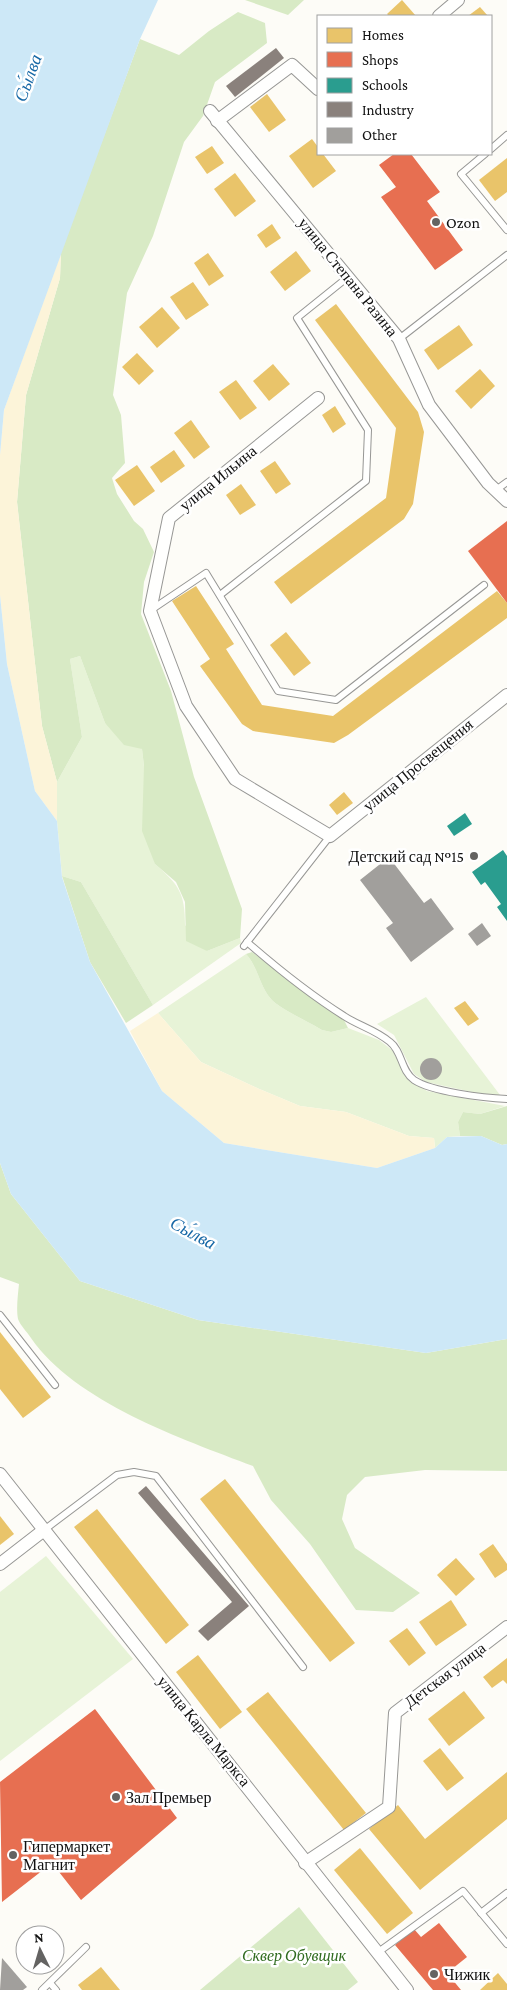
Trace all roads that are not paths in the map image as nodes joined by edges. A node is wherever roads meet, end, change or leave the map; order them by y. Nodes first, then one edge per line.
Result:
1 (458, 0) edge
2 (440, 15) edge
3 (317, 88) edge
4 (507, 135) edge
5 (492, 147) edge
6 (484, 155) edge
7 (507, 230) edge
8 (507, 255) edge
9 (349, 277) junction
10 (399, 339) junction
11 (318, 398) dead end
12 (507, 482) edge
13 (496, 490) junction
14 (507, 501) edge
15 (484, 585) dead end
16 (220, 595) junction
17 (150, 611) junction
18 (507, 695) edge
19 (330, 836) junction
20 (507, 1098) edge
21 (0, 1315) edge
22 (55, 1386) dead end
23 (0, 1474) edge
24 (44, 1530) junction
25 (0, 1564) edge
26 (507, 1627) edge
27 (304, 1667) dead end
28 (305, 1863) junction
29 (507, 1893) edge
30 (481, 1913) junction
31 (507, 1944) edge
32 (86, 1947) dead end
33 (377, 1953) junction
34 (50, 1983) junction
35 (42, 1990) edge
36 (56, 1990) edge
37 (407, 1990) edge

1 - 2 street
3 - 9 street, улица Степана Разина
4 - 5 lane
6 - 7 lane
8 - 10 lane
9 - 10 street, улица Степана Разина
9 - 16 lane
10 - 13 street, улица Степана Разина
11 - 17 street, улица Ильина
12 - 13 lane
13 - 14 street, улица Степана Разина
15 - 16 lane
16 - 17 lane
17 - 19 street
18 - 19 street, улица Просвещения
19 - 20 lane
21 - 22 lane
23 - 24 street, улица Карла Маркса
24 - 25 street
24 - 27 lane
24 - 28 street, улица Карла Маркса
26 - 28 street, Детская улица
28 - 33 street, улица Карла Маркса
29 - 30 lane
30 - 31 lane
30 - 33 lane
32 - 34 lane
33 - 37 street, улица Карла Маркса
34 - 35 lane
34 - 36 lane

